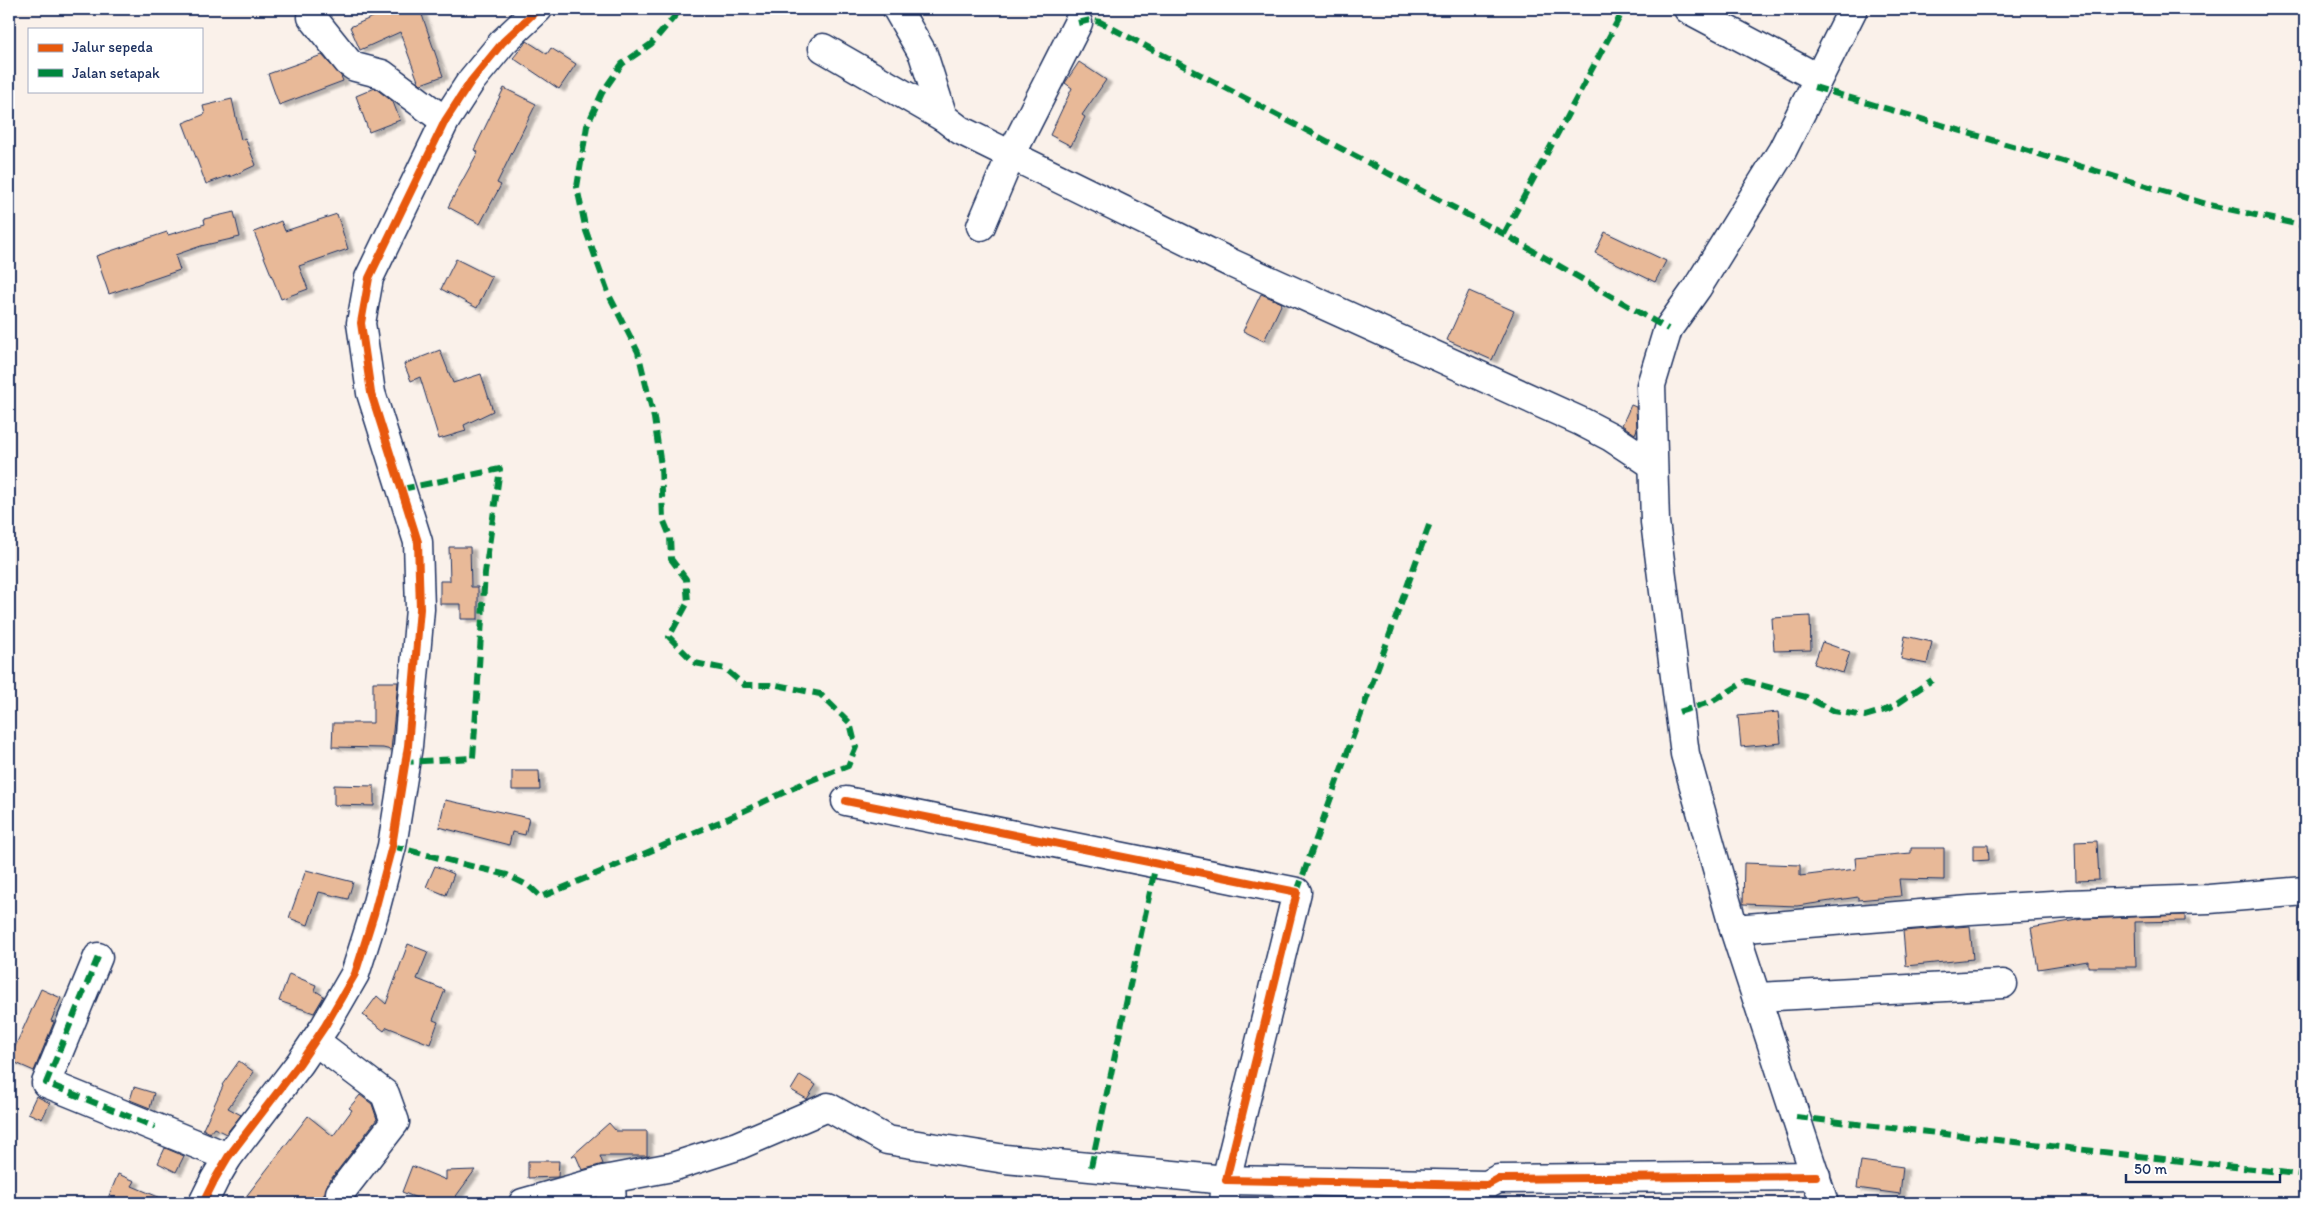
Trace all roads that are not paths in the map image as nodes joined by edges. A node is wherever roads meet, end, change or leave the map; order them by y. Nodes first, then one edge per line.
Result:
1 (538, 9) edge
2 (896, 9) edge
3 (1688, 9) edge
4 (1853, 9) edge
5 (312, 17) dead end
6 (1078, 23) dead end
7 (823, 48) dead end
8 (1818, 78) junction
9 (943, 117) junction
10 (445, 121) junction
11 (1011, 156) junction
12 (980, 226) dead end
13 (1652, 464) junction
14 (846, 801) dead end
15 (2305, 891) edge
16 (1734, 929) junction
17 (98, 957) dead end
18 (2003, 984) dead end
19 (1757, 997) junction
20 (315, 1041) junction
21 (228, 1157) junction
22 (1816, 1176) junction
23 (608, 1192) edge
24 (1225, 1192) edge
25 (340, 1193) dead end
26 (1485, 1194) edge
27 (204, 1203) edge
28 (523, 1203) edge
29 (1824, 1203) edge

1 - 10 street
2 - 9 street
3 - 8 street
4 - 8 street
5 - 10 street
6 - 11 street
7 - 9 street
8 - 13 street
9 - 11 street
10 - 20 street
11 - 12 street
11 - 13 street
13 - 16 street
14 - 24 street
15 - 16 street
16 - 19 street
17 - 21 street
18 - 19 street
19 - 22 street
20 - 21 street
20 - 25 street
21 - 27 street
22 - 26 street
22 - 29 street
23 - 24 street
23 - 28 street
24 - 26 street

